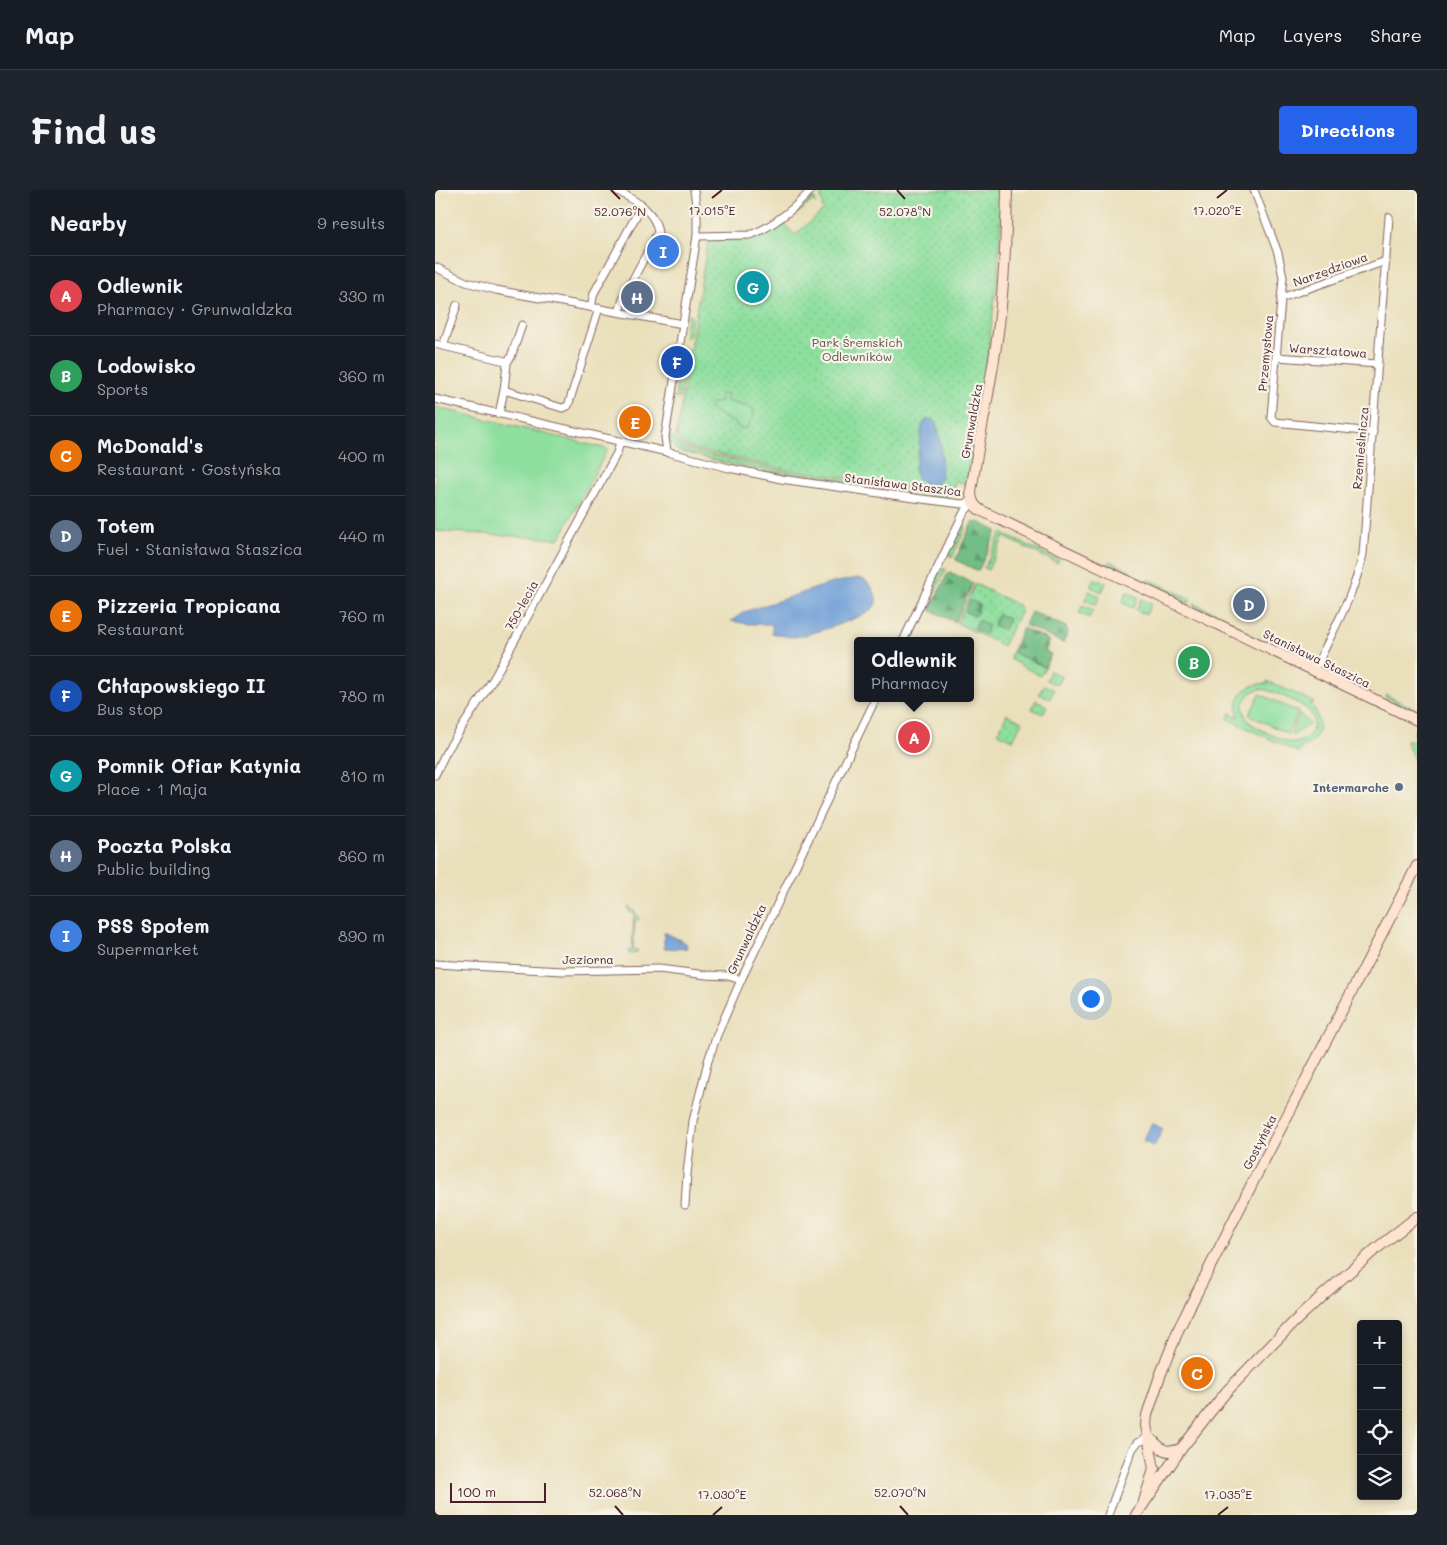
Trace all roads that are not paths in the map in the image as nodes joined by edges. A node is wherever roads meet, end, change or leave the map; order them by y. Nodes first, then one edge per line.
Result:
1 (616, 190) edge
2 (694, 190) edge
3 (811, 190) edge
4 (1007, 190) edge
5 (1254, 190) edge
6 (642, 205) junction
7 (1389, 217) dead end
8 (697, 236) junction
9 (1386, 261) junction
10 (435, 267) edge
11 (1281, 298) junction
12 (457, 305) dead end
13 (591, 307) junction
14 (599, 308) junction
15 (619, 312) junction
16 (683, 324) junction
17 (523, 325) dead end
18 (435, 344) edge
19 (443, 346) junction
20 (1276, 357) junction
21 (507, 362) junction
22 (1378, 364) junction
23 (504, 390) junction
24 (435, 399) edge
25 (499, 414) junction
26 (1373, 432) junction
27 (620, 442) junction
28 (667, 452) junction
29 (972, 502) junction
30 (905, 637) edge
31 (1314, 670) junction
32 (873, 702) edge
33 (1417, 720) edge
34 (435, 775) edge
35 (1417, 866) edge
36 (435, 964) edge
37 (741, 980) junction
38 (685, 1205) dead end
39 (1417, 1217) edge
40 (1149, 1437) junction
41 (1181, 1449) junction
42 (1150, 1450) junction
43 (1165, 1451) junction
44 (1171, 1463) junction
45 (1144, 1501) junction
46 (1108, 1515) edge
47 (1136, 1515) edge

1 - 6 street
2 - 8 street
3 - 8 street
4 - 29 main road, Grunwaldzka
5 - 11 street, Przemysłowa
6 - 13 street
6 - 15 street
7 - 9 street, Rzemieślnicza
8 - 16 street
9 - 11 street, Narzędziowa
9 - 22 street, Rzemieślnicza
10 - 13 street
11 - 20 street, Przemysłowa
12 - 19 street
13 - 14 street
14 - 15 street
14 - 23 street
15 - 16 street
16 - 28 street
17 - 21 street
18 - 19 street
19 - 21 street
20 - 22 street, Warsztatowa
20 - 26 street, Przemysłowa
21 - 23 street
22 - 26 street, Rzemieślnicza
23 - 25 street
24 - 25 street, Stanisława Staszica
25 - 27 street, Stanisława Staszica
26 - 31 street, Rzemieślnicza
27 - 28 street, Stanisława Staszica
27 - 34 street, 750-lecia
28 - 29 street, Stanisława Staszica
29 - 30 street, Grunwaldzka
29 - 31 main road, Stanisława Staszica
31 - 33 main road, Stanisława Staszica
32 - 37 street, Grunwaldzka
35 - 40 main road, Gostyńska
36 - 37 street, Jeziorna
37 - 38 street, Grunwaldzka
39 - 41 main road, Gostyńska
40 - 42 main road, Gostyńska
40 - 43 main road
40 - 46 street
41 - 43 main road
41 - 44 main road, Gostyńska
42 - 44 main road
42 - 45 main road, Gostyńska
43 - 44 main road
44 - 45 main road, Gostyńska
45 - 47 main road, Gostyńska

